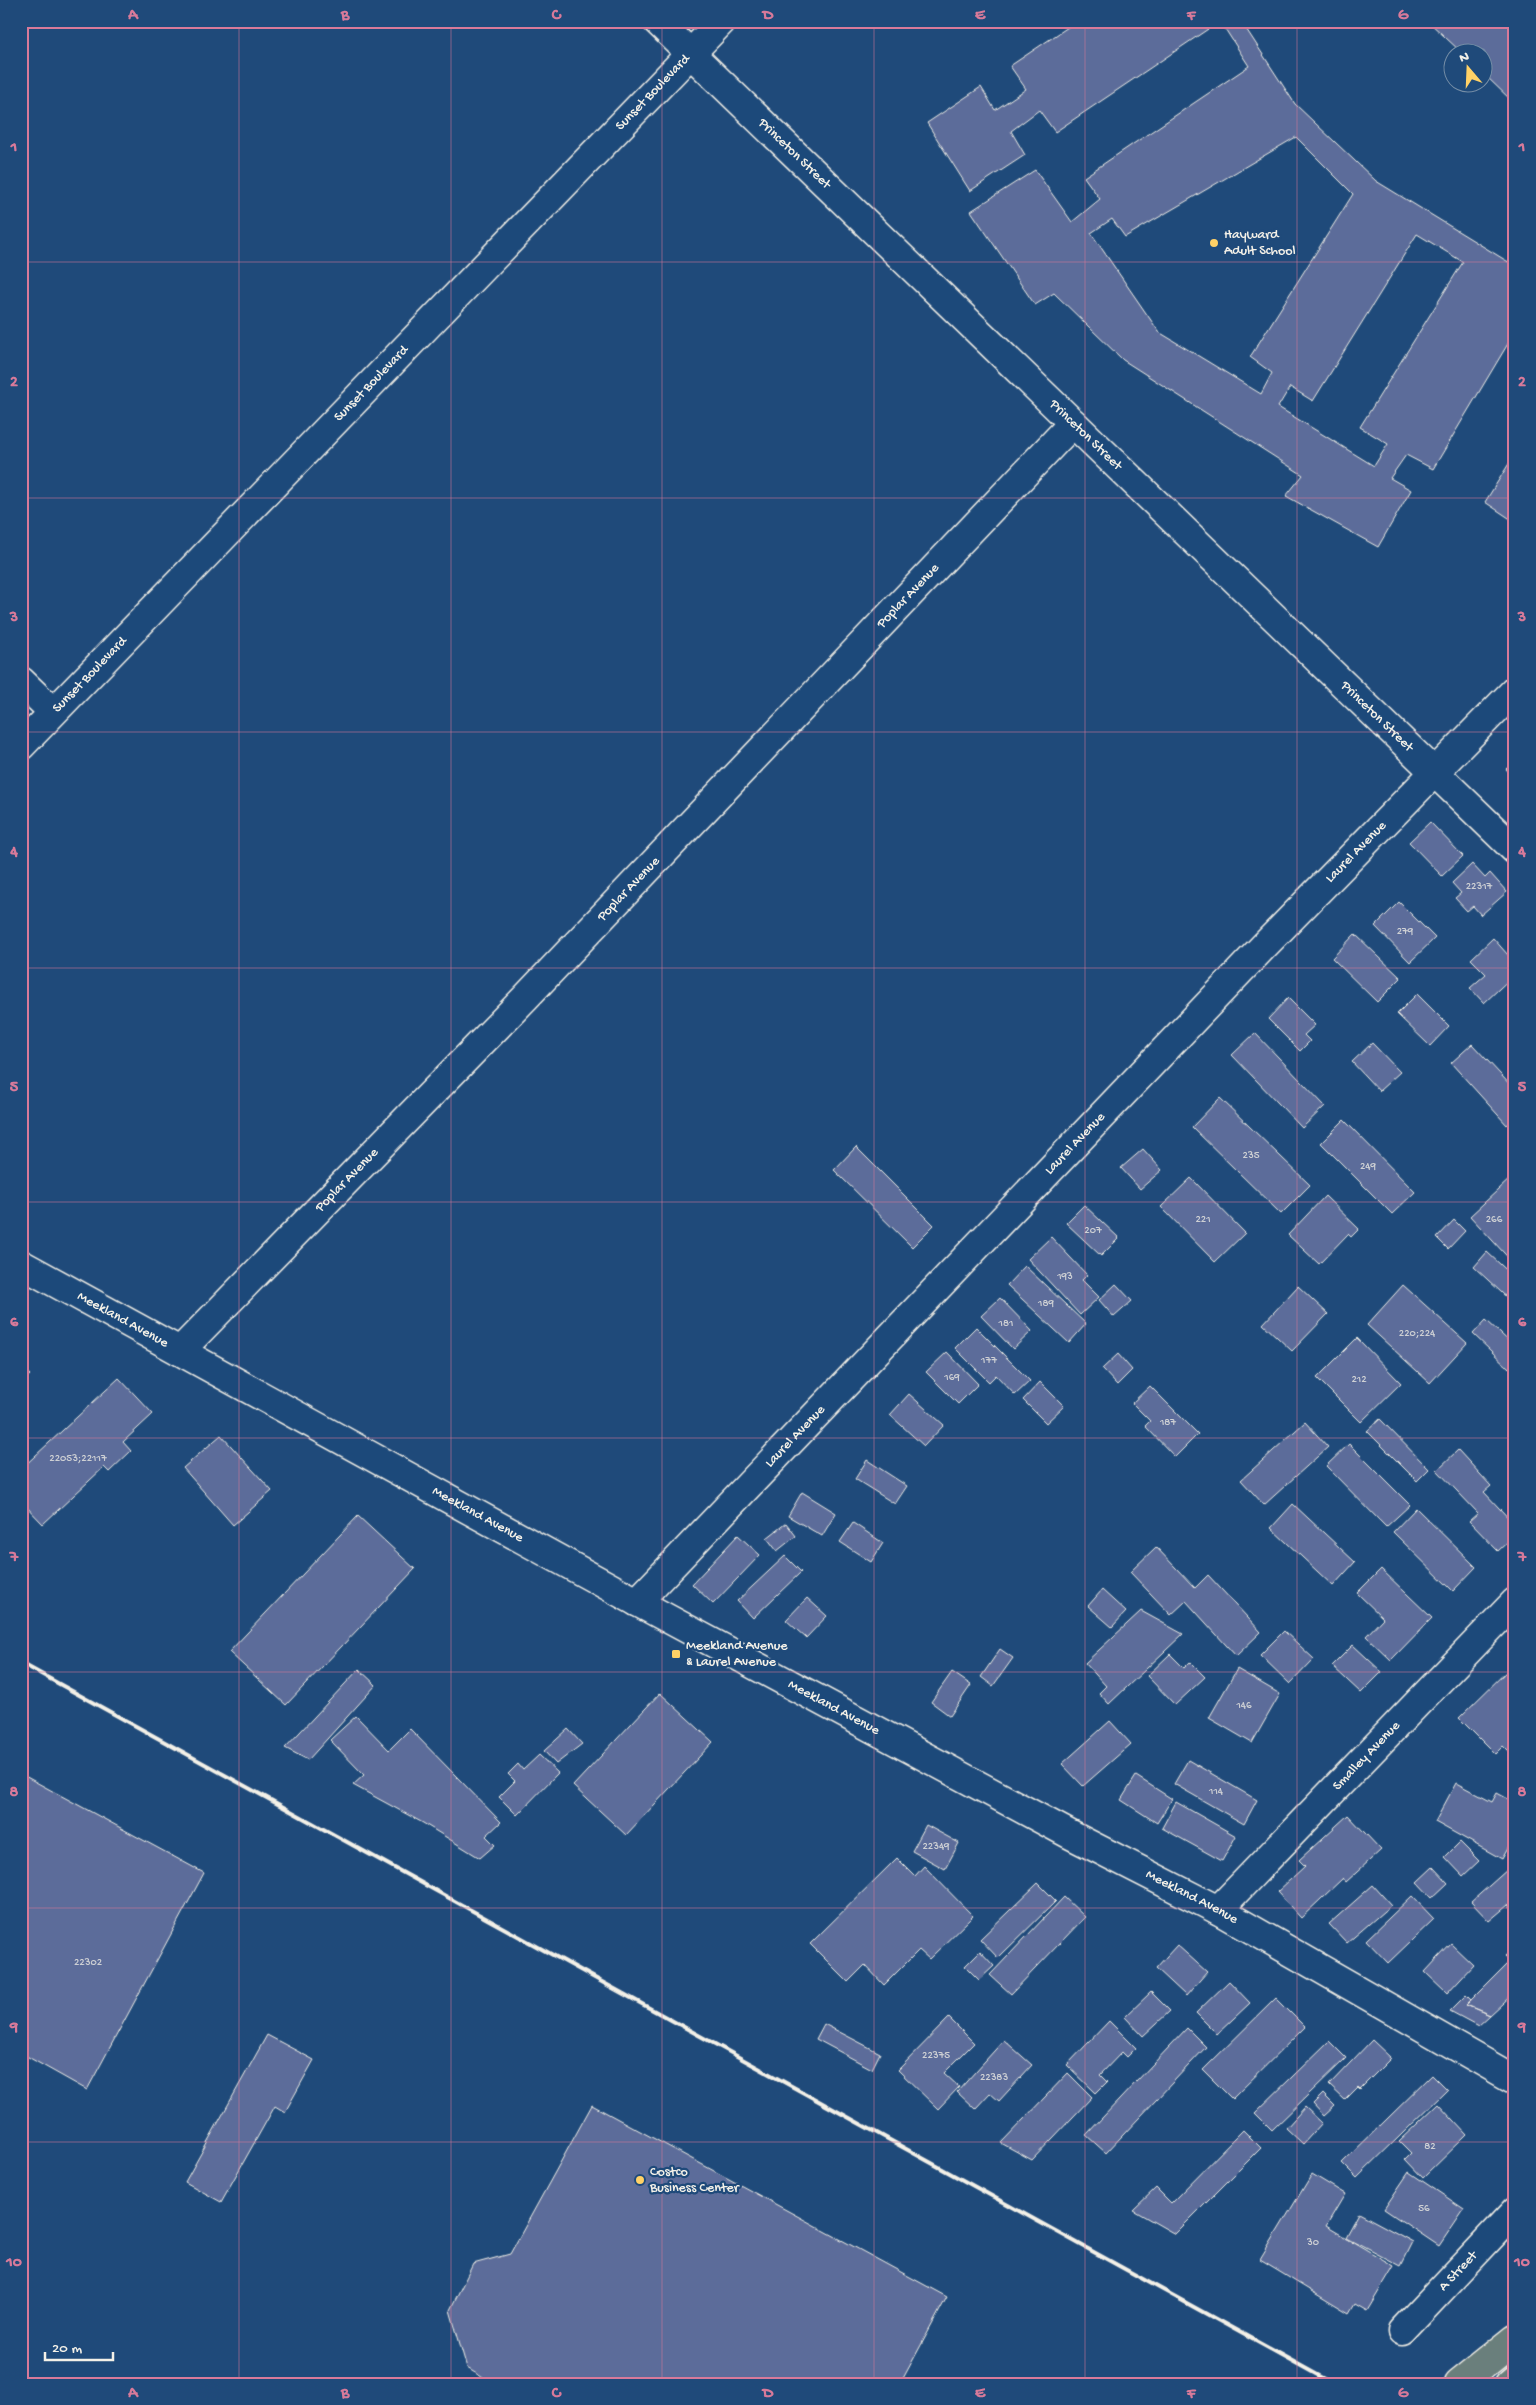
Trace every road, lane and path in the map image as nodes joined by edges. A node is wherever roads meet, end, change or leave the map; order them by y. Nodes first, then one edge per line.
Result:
1 (657, 21) edge
2 (722, 21) edge
3 (691, 54) junction
4 (1073, 423) junction
5 (21, 681) edge
6 (1515, 690) edge
7 (54, 712) junction
8 (21, 746) edge
9 (1435, 772) junction
10 (1515, 850) edge
11 (21, 1264) edge
12 (180, 1351) junction
13 (637, 1602) junction
14 (1515, 1602) edge
15 (1218, 1910) junction
16 (1515, 2080) edge
17 (1515, 2211) edge
18 (1402, 2331) dead end
19 (1515, 2339) edge
20 (1515, 2379) edge
21 (1459, 2384) edge
22 (1509, 2384) edge

1 - 3 street, Princeton Street
2 - 3 street, Sunset Boulevard
3 - 4 street, Princeton Street
3 - 7 street, Sunset Boulevard
4 - 9 street, Princeton Street
4 - 12 street, Poplar Avenue
5 - 7 street
6 - 9 street, Laurel Avenue
7 - 8 street, Sunset Boulevard
9 - 10 street, Princeton Street
9 - 13 street, Laurel Avenue
11 - 12 street, Meekland Avenue
12 - 13 street, Meekland Avenue
13 - 15 street, Meekland Avenue
14 - 15 street, Smalley Avenue
15 - 16 street, Meekland Avenue
17 - 18 street, A Street
19 - 21 main road
20 - 22 main road

